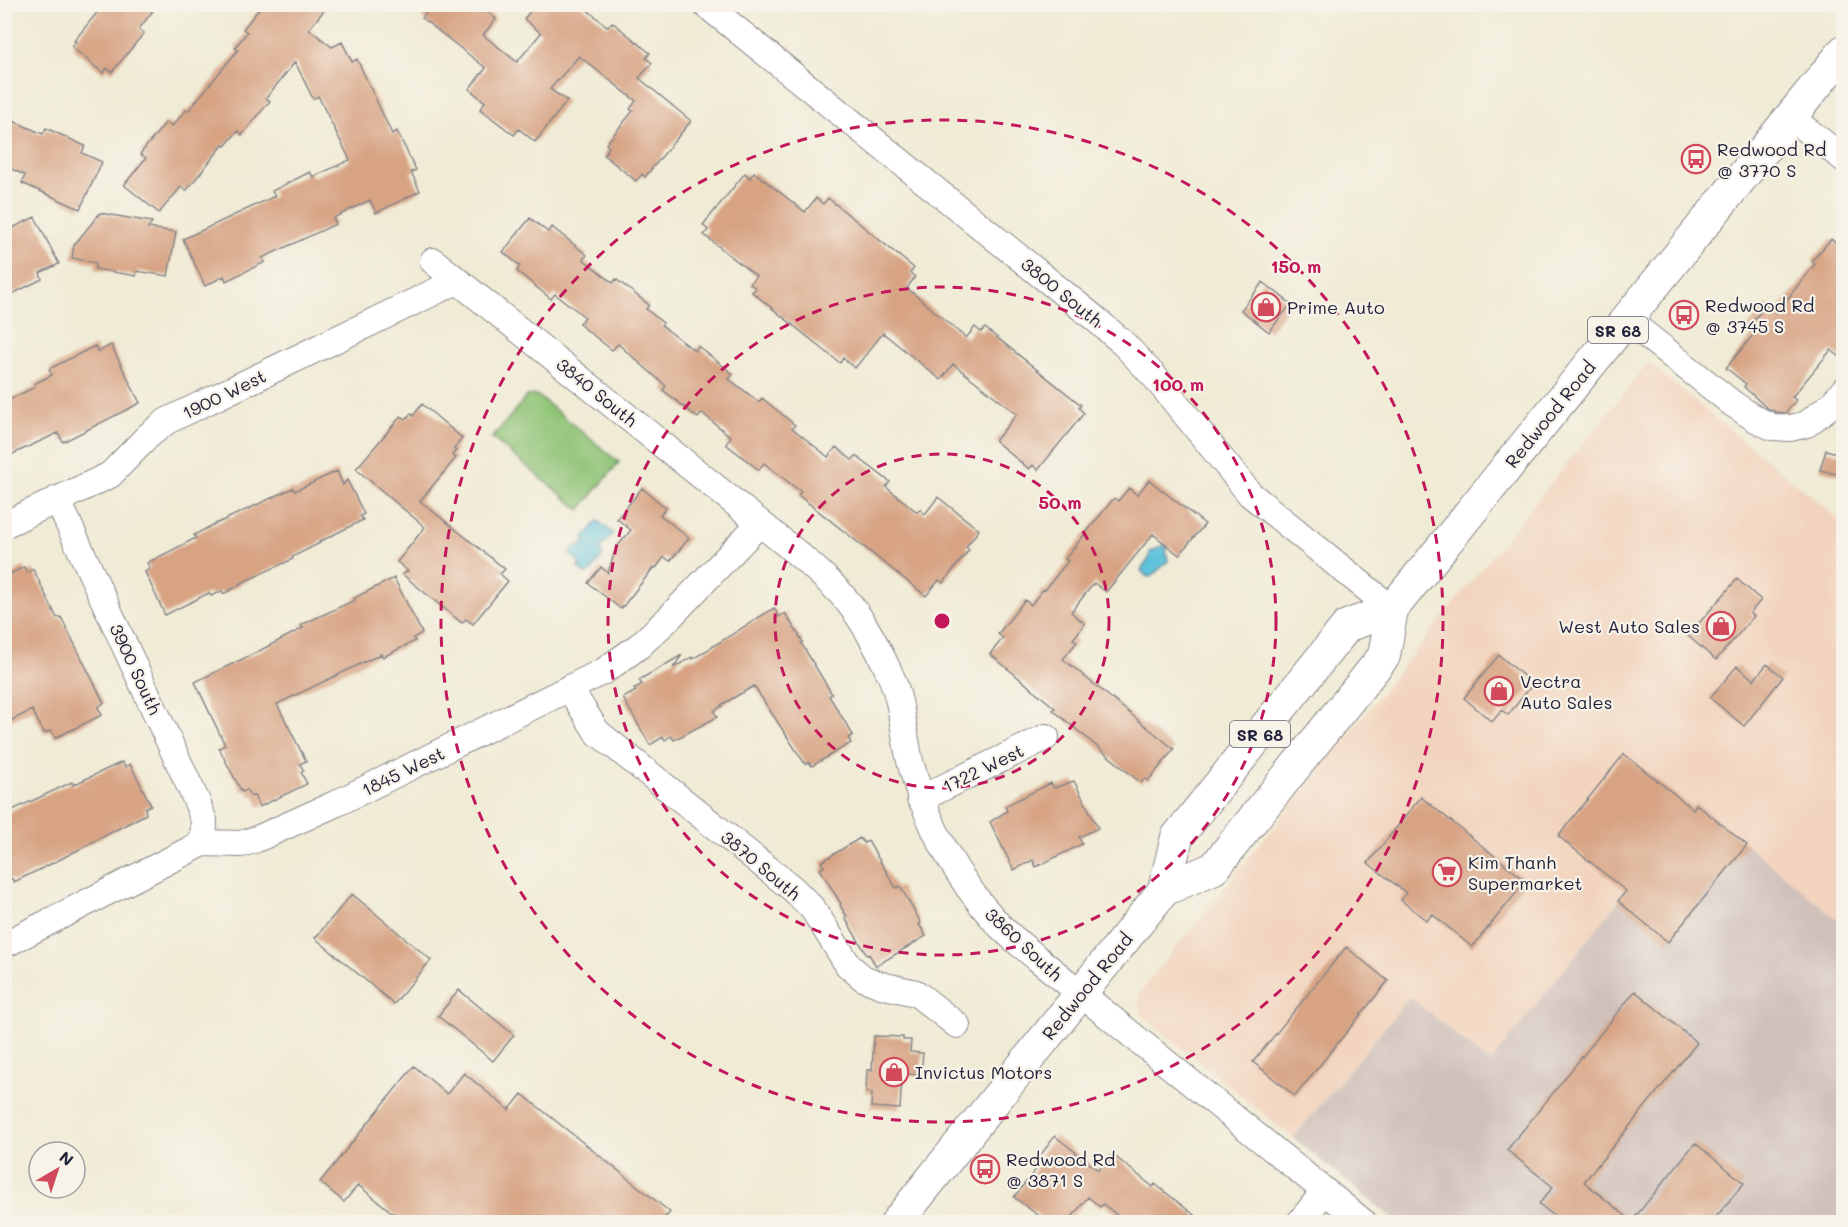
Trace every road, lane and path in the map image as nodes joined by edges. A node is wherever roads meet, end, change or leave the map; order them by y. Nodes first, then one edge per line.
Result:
1 (705, 4) edge
2 (1844, 51) edge
3 (1790, 117) junction
4 (1844, 159) edge
5 (433, 261) dead end
6 (457, 280) junction
7 (1626, 319) junction
8 (1840, 402) edge
9 (57, 499) junction
10 (760, 523) junction
11 (4, 525) edge
12 (1392, 609) junction
13 (570, 689) junction
14 (1046, 737) dead end
15 (920, 799) junction
16 (203, 843) junction
17 (1164, 890) junction
18 (4, 945) edge
19 (1080, 994) junction
20 (957, 1025) dead end
21 (1324, 1192) junction
22 (897, 1222) edge
23 (1300, 1222) edge
24 (1363, 1222) edge

1 - 12 street, 3800 South
2 - 3 main road, Redwood Road / SR 68
3 - 4 street
3 - 7 main road, Redwood Road / SR 68
5 - 6 street, 3840 South
6 - 9 street, 1900 West
6 - 10 street, 3840 South
7 - 8 street
7 - 12 main road, Redwood Road / SR 68
9 - 11 street, 1900 West
9 - 16 street, 3900 South
10 - 13 street, 1845 West
10 - 15 street, 3860 South
12 - 17 main road, Redwood Road / SR 68
12 - 17 main road, Redwood Road / SR 68
13 - 16 street, 1845 West
13 - 20 street, 3870 South
14 - 15 street, 1722 West
15 - 19 street, 3860 South
16 - 18 street, 1845 West
17 - 19 main road, Redwood Road / SR 68
19 - 21 street, 3860 South
19 - 22 main road, Redwood Road / SR 68
21 - 23 street
21 - 24 street, 3860 South

